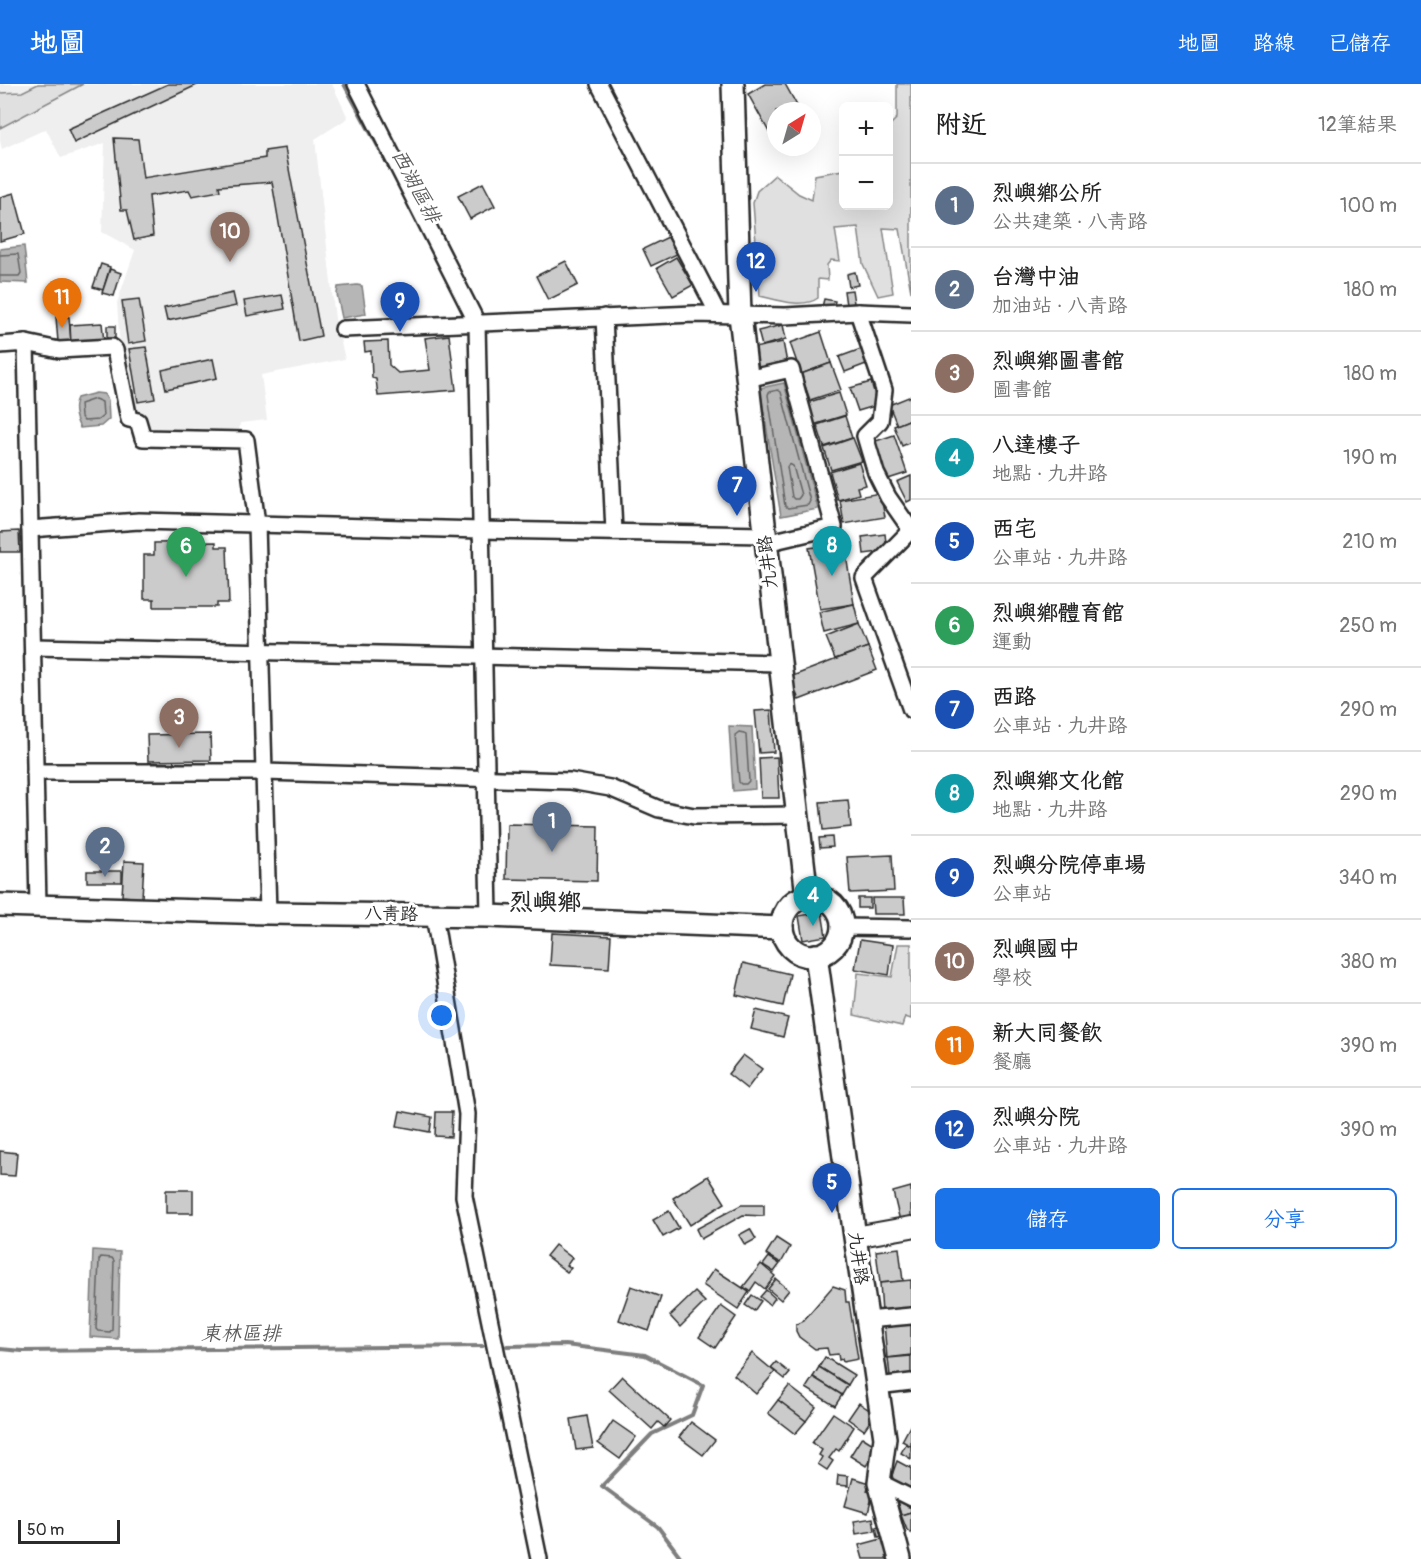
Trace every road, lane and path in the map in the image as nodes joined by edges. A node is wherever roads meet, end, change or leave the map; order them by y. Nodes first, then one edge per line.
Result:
1 (356, 84) edge
2 (599, 84) edge
3 (733, 84) edge
4 (858, 312) junction
5 (911, 314) edge
6 (718, 315) junction
7 (740, 315) junction
8 (604, 317) junction
9 (477, 323) junction
10 (343, 329) dead end
11 (26, 343) junction
12 (0, 345) edge
13 (747, 379) junction
14 (257, 524) junction
15 (30, 529) junction
16 (481, 530) junction
17 (614, 532) junction
18 (766, 539) junction
19 (33, 647) junction
20 (261, 650) junction
21 (484, 657) junction
22 (780, 663) junction
23 (911, 710) edge
24 (36, 772) junction
25 (264, 772) junction
26 (486, 778) junction
27 (797, 815) junction
28 (807, 896) junction
29 (0, 905) edge
30 (38, 905) junction
31 (268, 913) junction
32 (434, 915) junction
33 (489, 916) junction
34 (842, 927) junction
35 (782, 928) junction
36 (911, 928) edge
37 (816, 955) junction
38 (911, 1227) edge
39 (855, 1237) junction
40 (911, 1316) edge
41 (867, 1320) junction
42 (911, 1382) edge
43 (877, 1386) junction
44 (879, 1482) junction
45 (911, 1498) edge
46 (903, 1551) edge
47 (539, 1559) edge

1 - 9 street
2 - 6 street
3 - 7 main road, 九井路
4 - 5 street
4 - 7 street
4 - 23 street
6 - 7 street
6 - 8 street
7 - 13 main road, 九井路
8 - 9 street
8 - 17 street
9 - 10 street
9 - 16 street
11 - 12 street
11 - 14 street
11 - 15 street
13 - 18 main road, 九井路
13 - 18 street
14 - 15 street
14 - 16 street
14 - 20 street
15 - 19 street
16 - 17 street
16 - 21 street
17 - 18 street
18 - 22 main road, 九井路
19 - 20 street
19 - 24 street
20 - 21 street
20 - 25 street
21 - 22 street
21 - 26 street
22 - 27 main road, 九井路
24 - 25 street
24 - 30 street
25 - 26 street
25 - 31 street
26 - 27 street
26 - 33 street
27 - 28 main road, 九井路
28 - 34 main road
28 - 35 main road
29 - 30 main road, 八青路
30 - 31 main road, 八青路
31 - 32 main road, 八青路
32 - 33 main road, 八青路
32 - 47 street
33 - 35 main road, 八青路
34 - 36 street
34 - 37 main road
35 - 37 main road
37 - 39 main road, 九井路
38 - 39 street
39 - 41 main road, 九井路
40 - 41 street
41 - 43 main road, 九井路
42 - 43 street
43 - 44 main road, 九井路
44 - 45 street
44 - 46 main road, 九井路

